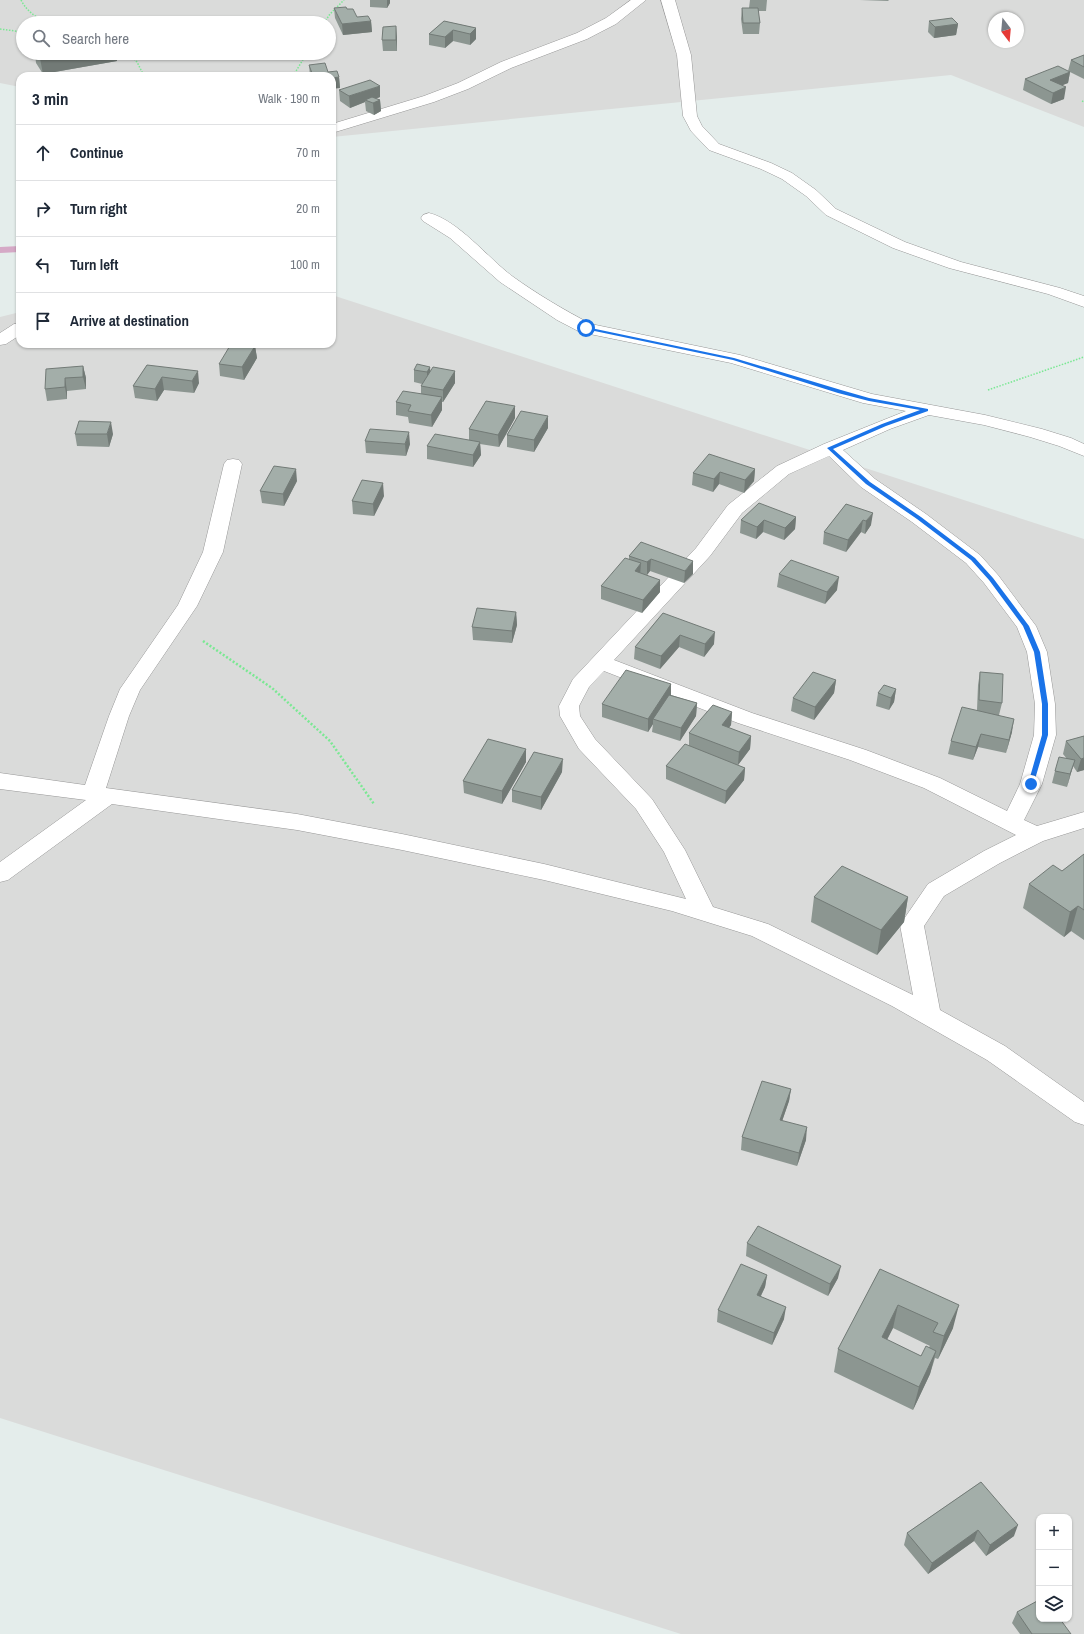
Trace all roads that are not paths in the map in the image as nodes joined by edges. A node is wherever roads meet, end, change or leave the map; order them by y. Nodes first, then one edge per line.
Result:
1 (639, 0) edge
2 (668, 0) edge
3 (336, 128) edge
4 (429, 218) dead end
5 (1084, 302) edge
6 (16, 330) edge
7 (0, 340) edge
8 (933, 411) junction
9 (830, 448) junction
10 (1084, 451) edge
11 (233, 464) dead end
12 (600, 662) junction
13 (0, 781) edge
14 (101, 794) junction
15 (1084, 820) edge
16 (1012, 824) junction
17 (1035, 835) junction
18 (0, 874) edge
19 (705, 914) junction
20 (929, 1015) junction
21 (1084, 1115) edge

1 - 3 street
2 - 5 street
4 - 8 street
6 - 7 street
8 - 9 street
8 - 10 street
9 - 12 street
9 - 16 street
11 - 14 street
12 - 16 street
12 - 19 street
13 - 14 street
14 - 18 street
14 - 19 street
15 - 17 street
16 - 17 street
17 - 20 street
19 - 20 street
20 - 21 street

